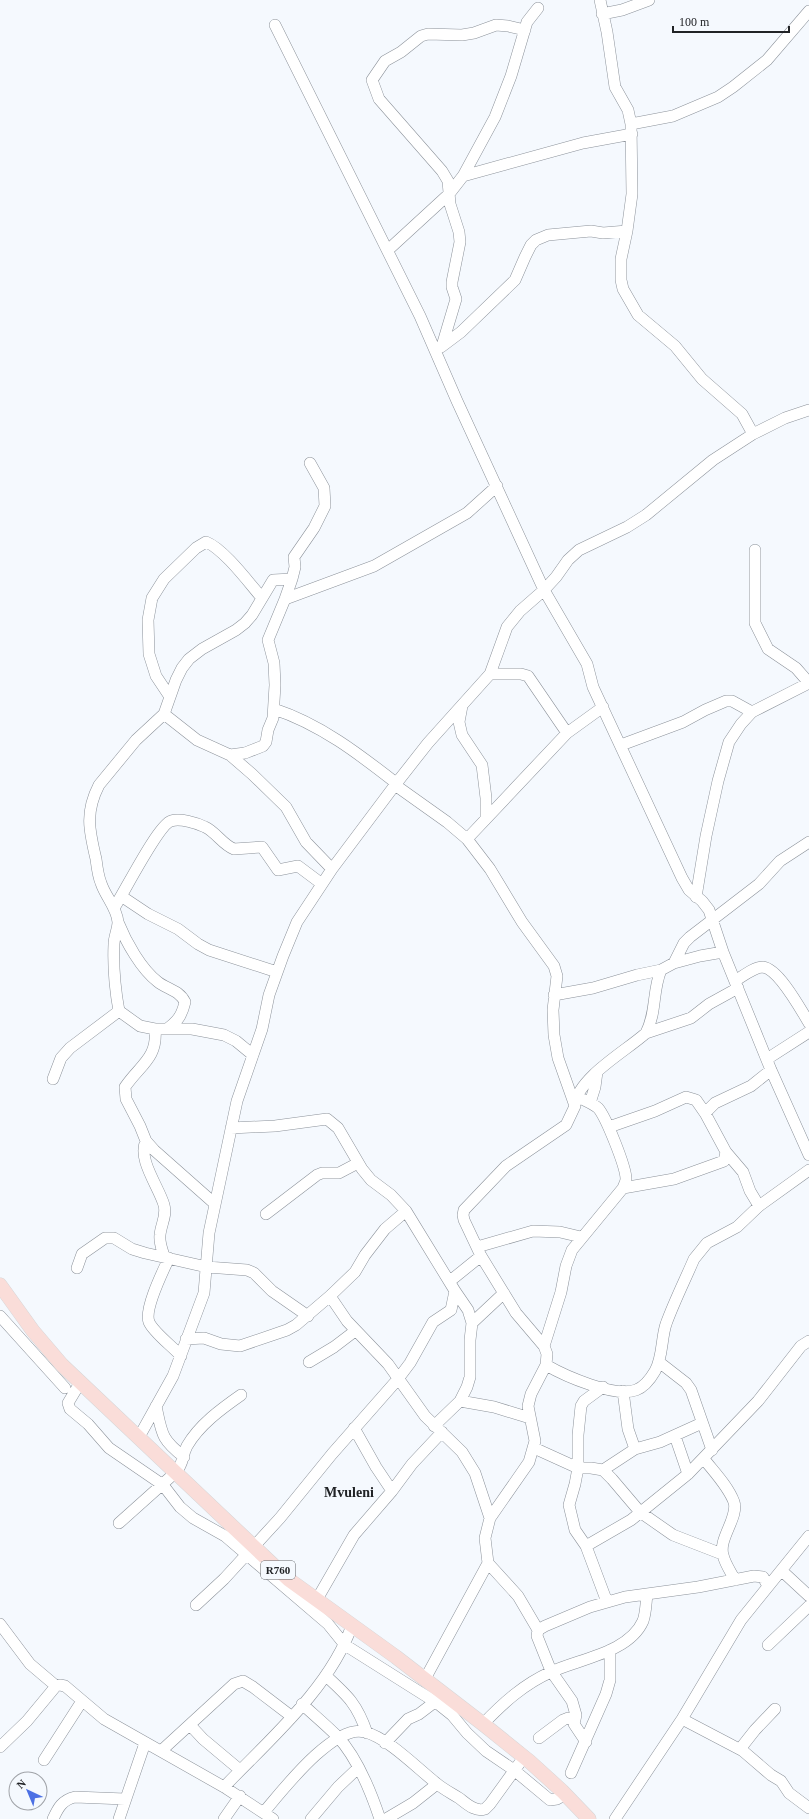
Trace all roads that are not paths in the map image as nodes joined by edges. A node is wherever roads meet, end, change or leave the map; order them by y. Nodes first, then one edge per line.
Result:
1 (600, 0) edge
2 (649, 0) edge
3 (538, 8) dead end
4 (809, 11) edge
5 (602, 14) junction
6 (275, 25) dead end
7 (525, 30) junction
8 (632, 129) junction
9 (464, 176) junction
10 (449, 194) junction
11 (627, 231) junction
12 (388, 250) junction
13 (439, 348) junction
14 (809, 410) edge
15 (753, 434) junction
16 (310, 463) dead end
17 (497, 486) junction
18 (755, 550) dead end
19 (292, 579) junction
20 (544, 590) junction
21 (262, 598) junction
22 (286, 600) junction
23 (490, 674) junction
24 (809, 683) edge
25 (170, 697) junction
26 (463, 704) junction
27 (603, 707) junction
28 (274, 709) junction
29 (752, 712) junction
30 (164, 714) junction
31 (567, 733) junction
32 (621, 745) junction
33 (230, 755) junction
34 (395, 784) junction
35 (486, 818) junction
36 (467, 839) junction
37 (809, 842) edge
38 (332, 869) junction
39 (322, 884) junction
40 (121, 896) junction
41 (696, 896) junction
42 (114, 908) junction
43 (711, 920) junction
44 (118, 922) junction
45 (723, 952) junction
46 (674, 963) junction
47 (661, 970) junction
48 (277, 972) junction
49 (737, 984) junction
50 (554, 995) junction
51 (119, 1011) junction
52 (809, 1023) edge
53 (156, 1029) junction
54 (167, 1029) junction
55 (809, 1032) edge
56 (646, 1033) junction
57 (253, 1055) junction
58 (769, 1065) junction
59 (597, 1072) junction
60 (53, 1079) dead end
61 (575, 1101) junction
62 (590, 1103) junction
63 (705, 1113) junction
64 (609, 1127) junction
65 (231, 1128) junction
66 (146, 1141) junction
67 (808, 1150) edge
68 (727, 1157) junction
69 (358, 1163) junction
70 (809, 1170) edge
71 (623, 1188) junction
72 (215, 1204) junction
73 (758, 1206) junction
74 (406, 1211) junction
75 (266, 1214) dead end
76 (581, 1237) junction
77 (479, 1252) junction
78 (166, 1257) junction
79 (207, 1267) junction
80 (76, 1268) dead end
81 (0, 1285) edge
82 (452, 1286) junction
83 (504, 1293) junction
84 (330, 1296) junction
85 (485, 1309) junction
86 (468, 1310) junction
87 (0, 1316) edge
88 (308, 1316) junction
89 (472, 1323) junction
90 (356, 1331) junction
91 (186, 1340) junction
92 (809, 1341) edge
93 (544, 1346) junction
94 (181, 1356) junction
95 (309, 1362) dead end
96 (659, 1362) junction
97 (546, 1365) junction
98 (398, 1379) junction
99 (73, 1387) junction
100 (603, 1388) junction
101 (623, 1392) junction
102 (241, 1395) dead end
103 (460, 1401) junction
104 (156, 1406) junction
105 (530, 1418) junction
106 (702, 1423) junction
107 (354, 1428) junction
108 (438, 1429) junction
109 (675, 1436) junction
110 (138, 1437) junction
111 (534, 1448) junction
112 (635, 1449) junction
113 (708, 1455) junction
114 (184, 1457) junction
115 (578, 1468) junction
116 (603, 1470) junction
117 (176, 1472) junction
118 (688, 1474) junction
119 (163, 1485) junction
120 (392, 1491) junction
121 (640, 1512) junction
122 (490, 1518) junction
123 (118, 1523) dead end
124 (809, 1536) edge
125 (586, 1546) junction
126 (251, 1551) junction
127 (722, 1554) junction
128 (488, 1563) junction
129 (782, 1570) junction
130 (283, 1580) junction
131 (735, 1580) junction
132 (768, 1586) junction
133 (647, 1594) junction
134 (809, 1596) edge
135 (316, 1601) junction
136 (607, 1602) junction
137 (196, 1605) dead end
138 (809, 1606) edge
139 (0, 1624) edge
140 (352, 1625) junction
141 (538, 1630) junction
142 (345, 1644) junction
143 (768, 1645) dead end
144 (610, 1650) junction
145 (551, 1671) junction
146 (326, 1676) junction
147 (425, 1679) junction
148 (56, 1686) junction
149 (439, 1698) junction
150 (82, 1701) junction
151 (302, 1704) junction
152 (776, 1709) dead end
153 (291, 1716) junction
154 (682, 1719) junction
155 (574, 1720) junction
156 (190, 1724) junction
157 (483, 1724) junction
158 (367, 1733) junction
159 (337, 1737) junction
160 (539, 1738) dead end
161 (504, 1740) junction
162 (586, 1742) junction
163 (146, 1743) junction
164 (385, 1743) junction
165 (0, 1747) edge
166 (740, 1749) junction
167 (161, 1751) junction
168 (492, 1755) junction
169 (524, 1757) junction
170 (44, 1760) dead end
171 (358, 1768) junction
172 (240, 1770) junction
173 (514, 1770) junction
174 (571, 1773) dead end
175 (437, 1784) junction
176 (224, 1786) junction
177 (566, 1794) junction
178 (240, 1796) junction
179 (125, 1800) junction
180 (809, 1808) edge
181 (264, 1812) junction
182 (53, 1819) edge
183 (119, 1819) edge
184 (224, 1819) edge
185 (273, 1819) edge
186 (312, 1819) edge
187 (380, 1819) edge
188 (386, 1819) edge
189 (589, 1819) edge
190 (615, 1819) edge

1 - 5 street
2 - 5 street
3 - 7 street
4 - 8 street
5 - 8 street
6 - 12 street
7 - 9 street
7 - 10 street
8 - 9 street
8 - 11 street
9 - 10 street
10 - 12 street
10 - 13 street
11 - 13 street
11 - 15 street
12 - 13 street
13 - 17 street
14 - 15 street
15 - 20 street
16 - 19 street
17 - 20 street
17 - 22 street
18 - 24 street
19 - 21 street
19 - 22 street
20 - 23 street
20 - 27 street
21 - 25 street
21 - 25 street
22 - 28 street
23 - 26 street
23 - 31 street
24 - 29 street
25 - 30 street
26 - 34 street
26 - 35 street
27 - 31 street
27 - 32 street
28 - 33 street
28 - 34 street
29 - 32 street
29 - 41 street
30 - 33 street
30 - 42 street
31 - 35 street
32 - 41 street
33 - 38 street
34 - 36 street
34 - 38 street
35 - 36 street
36 - 50 street
37 - 43 street
38 - 39 street
39 - 40 street
39 - 48 street
40 - 42 street
40 - 48 street
41 - 43 street
42 - 44 street
43 - 45 street
43 - 46 street
44 - 51 street
44 - 54 street
45 - 46 street
45 - 49 street
46 - 47 street
47 - 50 street
47 - 56 street
48 - 57 street
49 - 52 street
49 - 56 street
49 - 58 street
50 - 61 street
51 - 53 street
51 - 60 street
53 - 54 street
53 - 66 street
54 - 57 street
55 - 58 street
56 - 59 street
57 - 65 street
58 - 63 street
58 - 67 street
59 - 61 street
59 - 62 street
61 - 62 street
61 - 77 street
62 - 64 street
63 - 64 street
63 - 68 street
64 - 71 street
65 - 69 street
65 - 72 street
66 - 72 street
66 - 78 street
68 - 71 street
68 - 73 street
69 - 74 street
69 - 75 street
70 - 73 street
71 - 76 street
72 - 79 street
73 - 96 street
74 - 82 street
74 - 84 street
76 - 77 street
76 - 93 street
77 - 82 street
77 - 83 street
78 - 79 street
78 - 80 street
78 - 94 street
79 - 88 street
79 - 91 street
81 - 99 main road, R760
82 - 86 street
82 - 98 street
83 - 85 street
83 - 93 street
84 - 88 street
84 - 90 street
85 - 86 street
85 - 89 street
86 - 89 street
87 - 99 street
88 - 91 street
89 - 103 street
90 - 95 street
90 - 98 street
91 - 94 street
92 - 113 street
93 - 97 street
94 - 104 street
96 - 101 street
96 - 106 street
97 - 100 street
97 - 105 street
98 - 107 street
98 - 108 street
99 - 110 main road, R760
99 - 119 street
100 - 101 street
100 - 115 street
101 - 112 street
102 - 114 street
103 - 105 street
103 - 108 street
104 - 110 street
104 - 114 street
105 - 111 street
106 - 109 street
106 - 113 street
107 - 120 street
107 - 126 street
108 - 120 street
108 - 122 street
109 - 112 street
109 - 118 street
110 - 117 main road, R760
111 - 115 street
111 - 122 street
112 - 116 street
113 - 118 street
113 - 127 street
114 - 117 street
115 - 116 street
115 - 125 street
116 - 121 street
117 - 119 street
117 - 126 main road, R760
118 - 121 street
119 - 123 street
119 - 126 street
120 - 135 street
121 - 125 street
121 - 127 street
122 - 128 street
124 - 129 street
125 - 136 street
126 - 130 main road, R760
126 - 137 street
127 - 131 street
128 - 141 street
128 - 147 street
129 - 132 street
129 - 134 street
130 - 135 main road, R760
130 - 142 street
131 - 132 street
131 - 133 street
132 - 154 street
133 - 136 street
133 - 144 street
135 - 140 main road, R760
136 - 141 street
138 - 143 street
139 - 148 street
140 - 142 street
140 - 147 main road, R760
141 - 145 street
142 - 146 street
142 - 149 street
144 - 145 street
144 - 162 street
145 - 155 street
145 - 157 street
146 - 151 street
146 - 158 street
147 - 149 main road, R760
148 - 150 street
148 - 165 street
149 - 157 main road, R760
149 - 164 street
149 - 168 street
150 - 163 street
150 - 170 street
151 - 153 street
151 - 159 street
152 - 166 street
153 - 156 street
153 - 172 street
154 - 166 street
154 - 190 street
155 - 160 street
155 - 162 street
156 - 167 street
156 - 172 street
157 - 161 main road, R760
158 - 159 street
158 - 164 street
159 - 171 street
159 - 181 street
161 - 168 street
161 - 169 main road, R760
162 - 174 street
163 - 167 street
163 - 179 street
164 - 175 street
166 - 180 street
167 - 176 street
168 - 173 street
169 - 173 street
169 - 177 main road, R760
171 - 186 street
171 - 187 street
172 - 176 street
173 - 175 street
173 - 177 street
175 - 188 street
176 - 178 street
177 - 189 main road, R760
178 - 181 street
178 - 184 street
179 - 182 street
179 - 183 street
181 - 185 street

